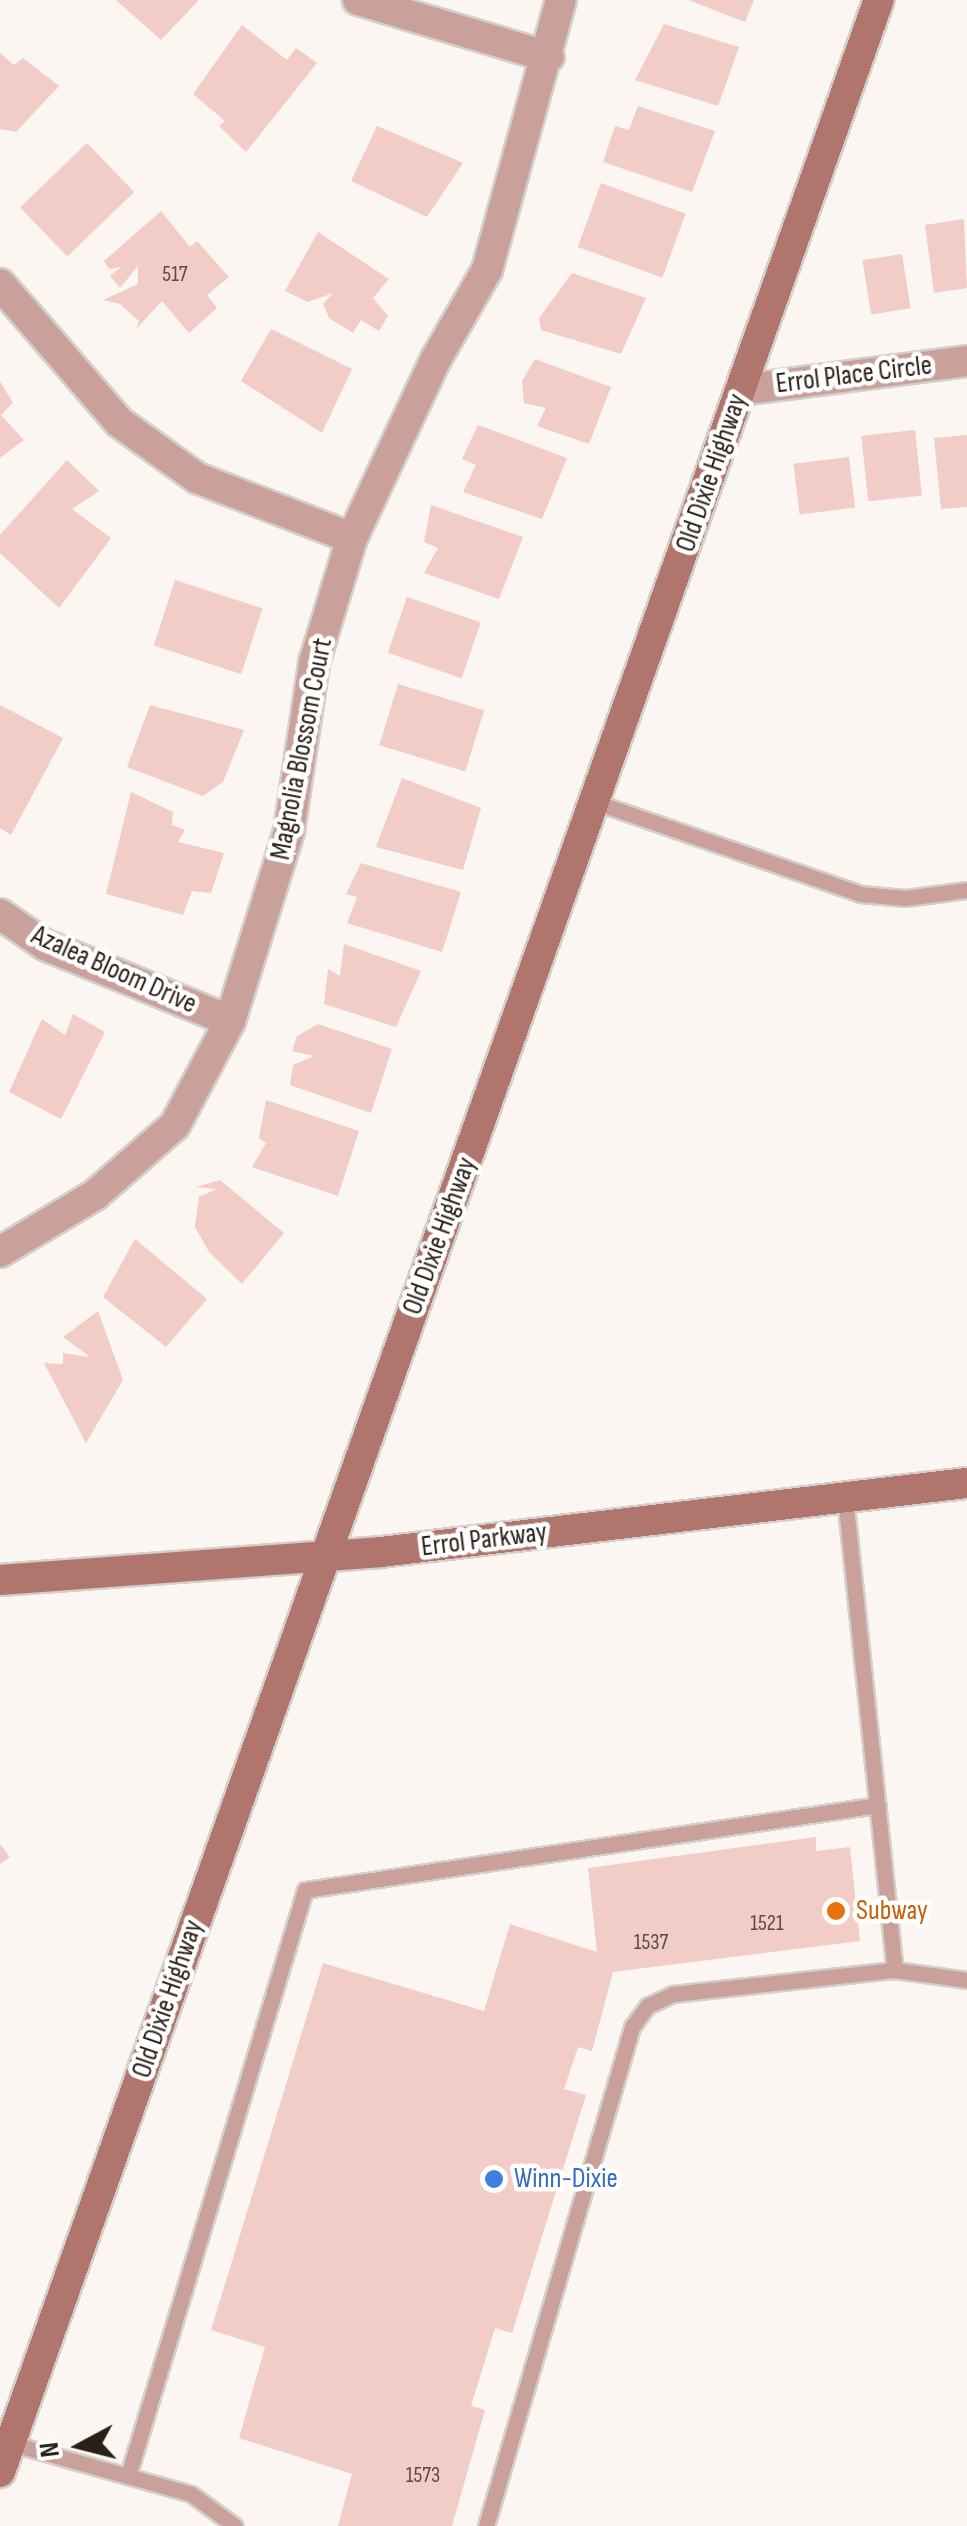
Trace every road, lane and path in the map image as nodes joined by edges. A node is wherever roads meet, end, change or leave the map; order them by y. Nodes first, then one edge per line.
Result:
1 (358, 0) edge
2 (561, 0) edge
3 (879, 0) edge
4 (549, 57) junction
5 (0, 284) edge
6 (967, 361) edge
7 (741, 390) junction
8 (352, 538) junction
9 (595, 802) junction
10 (967, 890) edge
11 (0, 914) edge
12 (230, 1021) junction
13 (0, 1252) edge
14 (967, 1482) edge
15 (846, 1496) junction
16 (326, 1556) junction
17 (0, 1580) edge
18 (878, 1805) junction
19 (896, 1970) junction
20 (967, 1980) edge
21 (10, 2443) junction
22 (0, 2472) edge
23 (128, 2476) junction
24 (235, 2526) edge
25 (486, 2526) edge

1 - 4 street
2 - 4 street, Magnolia Blossom Court
3 - 7 street, Old Dixie Highway
4 - 8 street, Magnolia Blossom Court
5 - 8 street
6 - 7 street, Errol Place Circle
7 - 9 street, Old Dixie Highway
8 - 12 street, Magnolia Blossom Court
9 - 10 lane
9 - 16 street, Old Dixie Highway
11 - 12 street, Azalea Bloom Drive
12 - 13 street, Magnolia Blossom Court
14 - 15 street, Errol Parkway
15 - 16 street, Errol Parkway
15 - 18 lane
16 - 17 street, Errol Parkway
16 - 21 street, Old Dixie Highway
18 - 19 lane
18 - 23 lane
19 - 20 lane
19 - 25 lane
21 - 22 street, Old Dixie Highway
21 - 23 lane
23 - 24 lane

